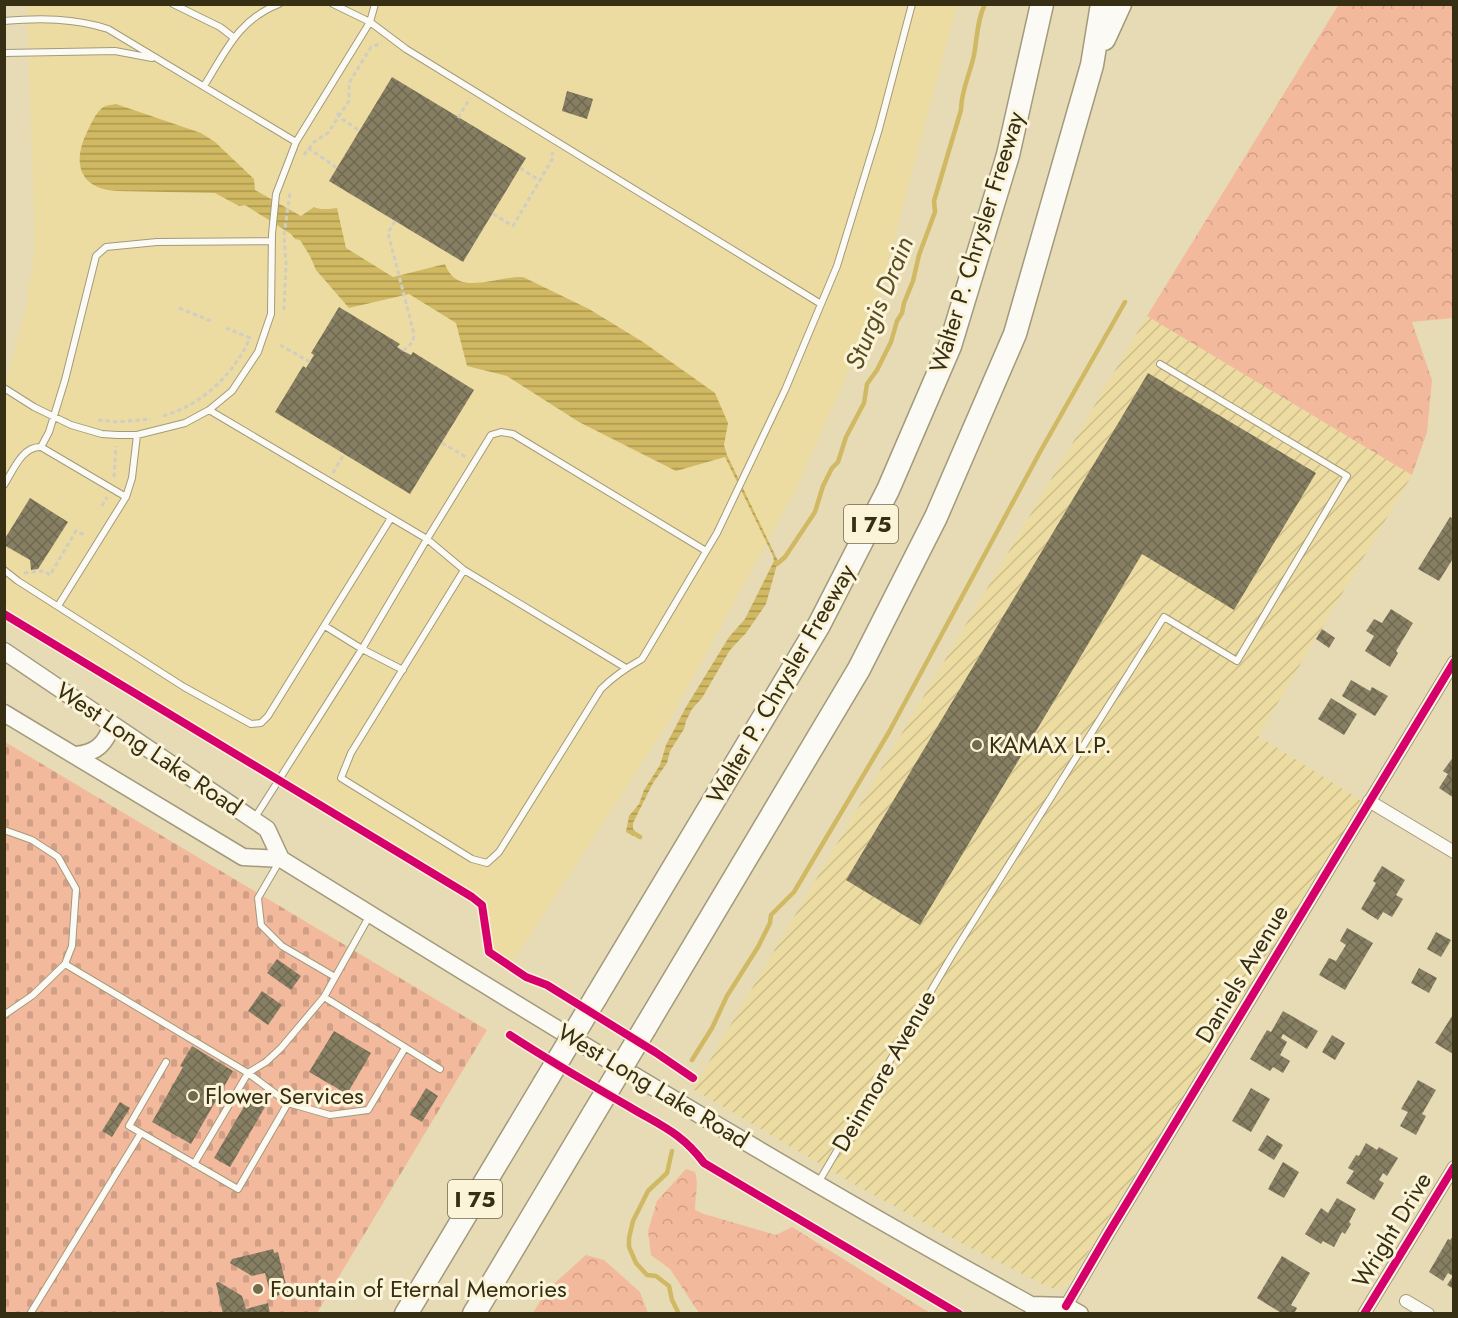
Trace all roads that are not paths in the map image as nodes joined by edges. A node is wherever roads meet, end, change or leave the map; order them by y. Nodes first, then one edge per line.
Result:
1 (173, 4) edge
2 (279, 4) edge
3 (333, 4) edge
4 (375, 4) edge
5 (912, 4) edge
6 (1042, 4) edge
7 (1102, 4) edge
8 (1120, 4) edge
9 (4, 21) edge
10 (370, 22) junction
11 (233, 37) junction
12 (4, 53) edge
13 (156, 58) junction
14 (1092, 65) junction
15 (204, 86) junction
16 (297, 142) junction
17 (272, 237) junction
18 (821, 304) junction
19 (1160, 364) dead end
20 (4, 388) edge
21 (209, 410) junction
22 (53, 416) junction
23 (137, 435) junction
24 (41, 447) junction
25 (4, 485) edge
26 (126, 497) junction
27 (391, 518) junction
28 (427, 539) junction
29 (706, 551) junction
30 (4, 570) edge
31 (464, 570) junction
32 (58, 606) junction
33 (325, 626) junction
34 (363, 650) junction
35 (4, 651) edge
36 (1454, 662) edge
37 (626, 668) junction
38 (403, 670) junction
39 (4, 712) edge
40 (112, 724) junction
41 (76, 755) junction
42 (1369, 801) junction
43 (254, 820) junction
44 (4, 830) edge
45 (1454, 852) edge
46 (281, 859) junction
47 (370, 914) junction
48 (65, 964) junction
49 (335, 977) junction
50 (324, 997) junction
51 (4, 1016) edge
52 (405, 1048) junction
53 (166, 1062) dead end
54 (440, 1070) dead end
55 (248, 1072) junction
56 (288, 1103) junction
57 (141, 1133) junction
58 (194, 1164) junction
59 (1454, 1167) edge
60 (818, 1184) junction
61 (1406, 1300) dead end
62 (1034, 1309) edge
63 (1073, 1310) edge
64 (30, 1314) edge
65 (406, 1314) edge
66 (474, 1314) edge
67 (1364, 1314) edge
68 (1428, 1314) edge

1 - 11 lane
2 - 11 lane
3 - 10 lane
4 - 10 lane
5 - 18 lane
6 - 65 highway, Walter P. Chrysler Freeway / I 75, bridge
7 - 14 highway, I 75
8 - 14 highway
9 - 13 lane
10 - 16 lane
10 - 18 lane
11 - 15 lane
12 - 13 lane
13 - 15 lane
14 - 66 highway, I 75, bridge
15 - 16 lane
16 - 17 lane
17 - 21 lane
17 - 22 lane
18 - 29 lane
19 - 60 lane, Deinmore Avenue
20 - 22 lane
21 - 23 lane
21 - 27 lane
22 - 23 lane
22 - 24 lane
23 - 26 lane
24 - 25 lane
24 - 26 lane
26 - 32 lane
27 - 28 lane
27 - 33 lane
28 - 29 lane
28 - 31 lane
28 - 34 lane
29 - 37 lane
30 - 32 lane
31 - 37 lane
31 - 38 lane
32 - 33 lane
33 - 34 lane
34 - 38 lane
34 - 43 lane
35 - 40 main road, West Long Lake Road
36 - 42 street, Daniels Avenue
37 - 38 lane
39 - 41 main road, West Long Lake Road
40 - 41 main road
40 - 43 main road, West Long Lake Road
41 - 46 main road, West Long Lake Road
42 - 45 street
42 - 63 street, Daniels Avenue
43 - 46 main road, West Long Lake Road
44 - 48 lane
46 - 47 main road, West Long Lake Road
46 - 49 lane
47 - 49 lane
47 - 60 main road, West Long Lake Road
48 - 51 lane
48 - 55 lane
49 - 50 lane
50 - 52 lane
50 - 55 lane
52 - 54 lane
52 - 56 lane
53 - 57 lane
55 - 56 lane
55 - 58 lane
56 - 58 lane
57 - 58 lane
57 - 64 lane
59 - 67 street, Wright Drive
60 - 62 main road, West Long Lake Road
61 - 68 street
62 - 63 main road, West Long Lake Road

